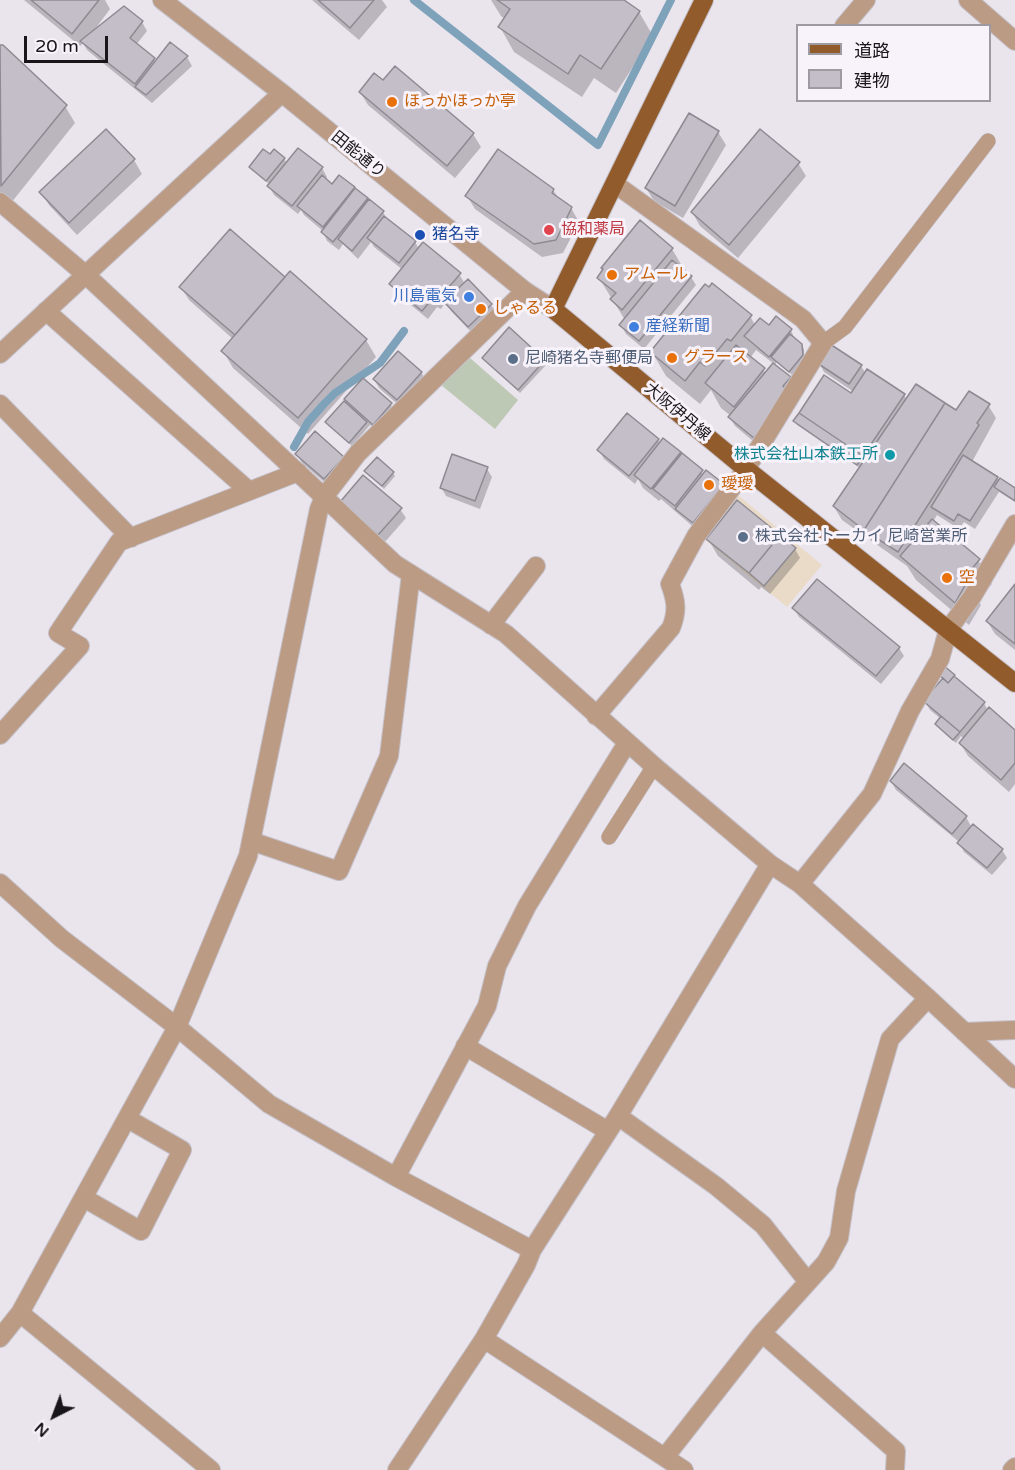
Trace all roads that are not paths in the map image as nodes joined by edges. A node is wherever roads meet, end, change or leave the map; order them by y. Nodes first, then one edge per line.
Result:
1 (162, 0) edge
2 (704, 0) edge
3 (866, 0) edge
4 (968, 0) edge
5 (846, 24) edge
6 (1015, 41) edge
7 (282, 93) junction
8 (988, 141) dead end
9 (615, 184) junction
10 (0, 202) edge
11 (86, 275) junction
12 (525, 291) junction
13 (553, 309) junction
14 (46, 311) junction
15 (823, 343) junction
16 (0, 354) edge
17 (0, 404) edge
18 (746, 469) junction
19 (297, 472) junction
20 (249, 491) junction
21 (324, 497) junction
22 (1015, 524) edge
23 (131, 538) junction
24 (536, 566) dead end
25 (411, 574) junction
26 (491, 625) junction
27 (948, 630) junction
28 (1015, 683) edge
29 (596, 716) junction
30 (0, 735) edge
31 (627, 743) junction
32 (654, 766) junction
33 (609, 837) dead end
34 (251, 842) junction
35 (770, 864) junction
36 (0, 883) edge
37 (800, 884) junction
38 (928, 998) junction
39 (177, 1027) junction
40 (1015, 1030) edge
41 (964, 1032) junction
42 (465, 1046) junction
43 (1015, 1079) edge
44 (128, 1119) junction
45 (613, 1124) junction
46 (396, 1177) junction
47 (84, 1198) junction
48 (532, 1250) junction
49 (808, 1282) junction
50 (20, 1313) junction
51 (762, 1333) junction
52 (0, 1338) edge
53 (484, 1339) junction
54 (665, 1457) junction
55 (211, 1470) edge
56 (397, 1470) edge
57 (684, 1470) edge
58 (896, 1470) edge

1 - 7 street, 田能通り
2 - 9 main road
3 - 5 street
4 - 6 street
7 - 11 street
7 - 12 street, 田能通り
8 - 15 lane
9 - 13 main road
9 - 15 street
10 - 11 street
11 - 14 street
11 - 19 street
12 - 13 street, 田能通り
12 - 21 street
13 - 18 main road, 大阪伊丹線
14 - 16 street
14 - 20 street
15 - 18 street
17 - 23 street
18 - 27 main road, 大阪伊丹線
18 - 29 street
19 - 20 street
19 - 21 street
20 - 23 street
21 - 25 street
21 - 34 street
22 - 27 street
23 - 30 street
24 - 26 street
25 - 26 street
25 - 34 street
26 - 29 street
27 - 28 main road, 大阪伊丹線
27 - 37 street
29 - 31 street
31 - 32 street
31 - 42 street
32 - 33 lane
32 - 35 street
34 - 39 street
35 - 37 street
35 - 45 street
36 - 39 street
37 - 38 street
38 - 41 street
38 - 49 street
39 - 44 street
39 - 46 street
40 - 41 street
41 - 43 street
42 - 45 street
42 - 46 street
44 - 47 street
44 - 47 street
45 - 48 street
45 - 49 street
46 - 48 street
47 - 50 street
48 - 53 street
49 - 51 street
50 - 52 street
50 - 55 street
51 - 54 street
51 - 58 street
53 - 54 street
53 - 56 street
54 - 57 street

